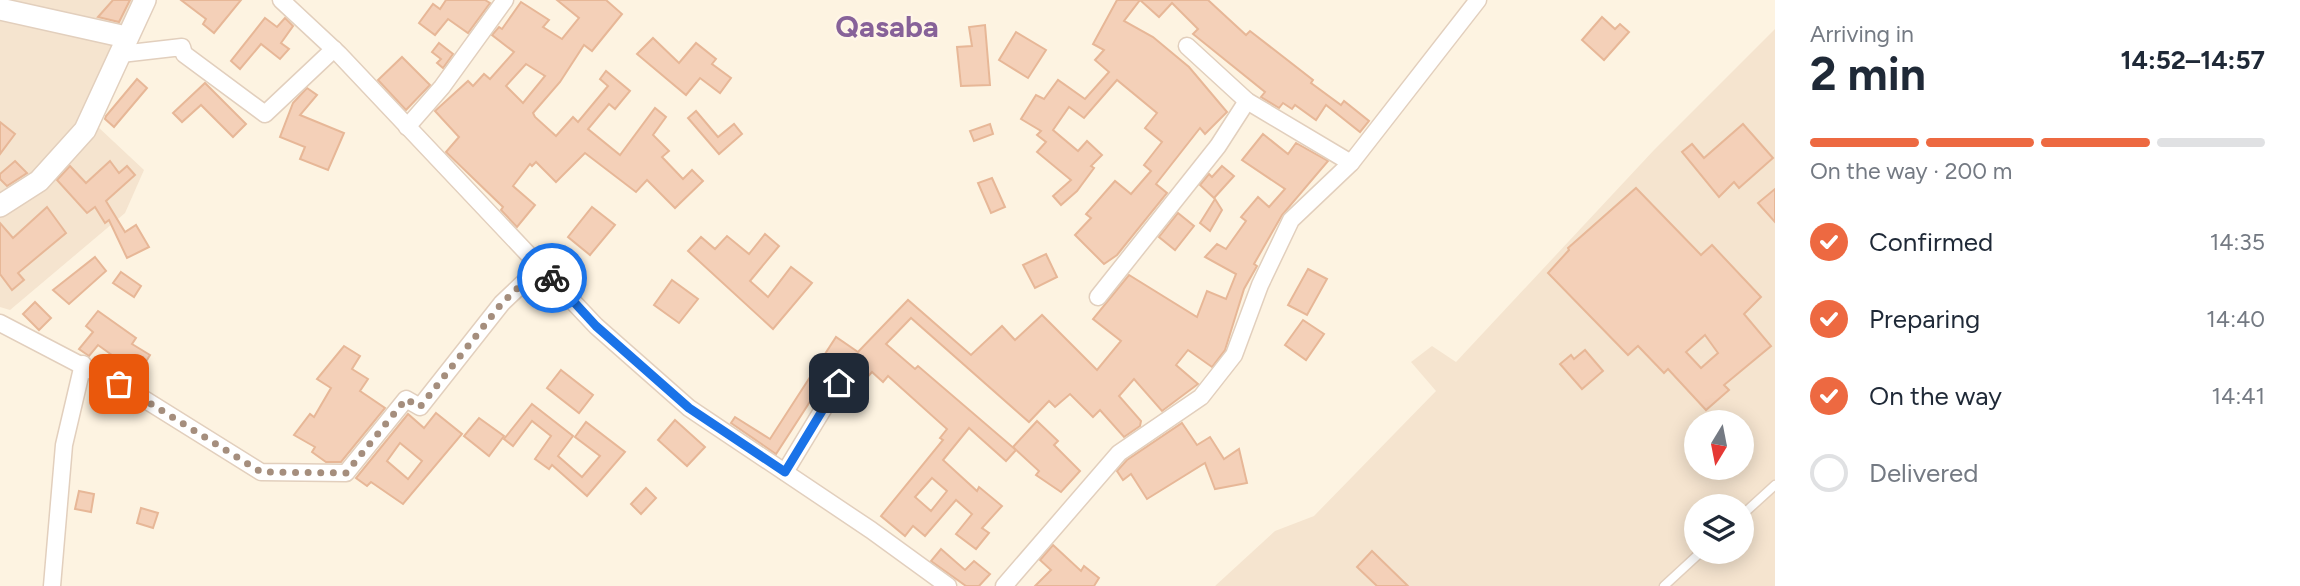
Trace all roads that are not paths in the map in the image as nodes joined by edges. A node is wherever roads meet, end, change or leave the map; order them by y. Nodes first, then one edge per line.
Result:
1 (145, 0) edge
2 (281, 0) edge
3 (505, 0) edge
4 (1478, 0) edge
5 (0, 9) edge
6 (124, 46) junction
7 (1187, 46) dead end
8 (334, 49) junction
9 (1247, 101) junction
10 (407, 127) junction
11 (1351, 163) junction
12 (0, 206) edge
13 (541, 266) junction
14 (1098, 296) dead end
15 (0, 323) edge
16 (83, 365) junction
17 (839, 383) dead end
18 (785, 472) junction
19 (1775, 485) edge
20 (1754, 504) edge
21 (1688, 564) edge
22 (52, 586) edge
23 (948, 586) edge
24 (1004, 586) edge
25 (1664, 586) edge

1 - 6 street
2 - 8 street
3 - 10 street
4 - 11 street
5 - 6 street
6 - 8 street
6 - 12 street
7 - 9 street
8 - 10 street
9 - 11 street
9 - 14 street
10 - 13 street
11 - 24 street
13 - 16 street
13 - 18 street
15 - 16 street
16 - 22 street
17 - 18 street
18 - 23 street
19 - 20 lane
21 - 25 lane

